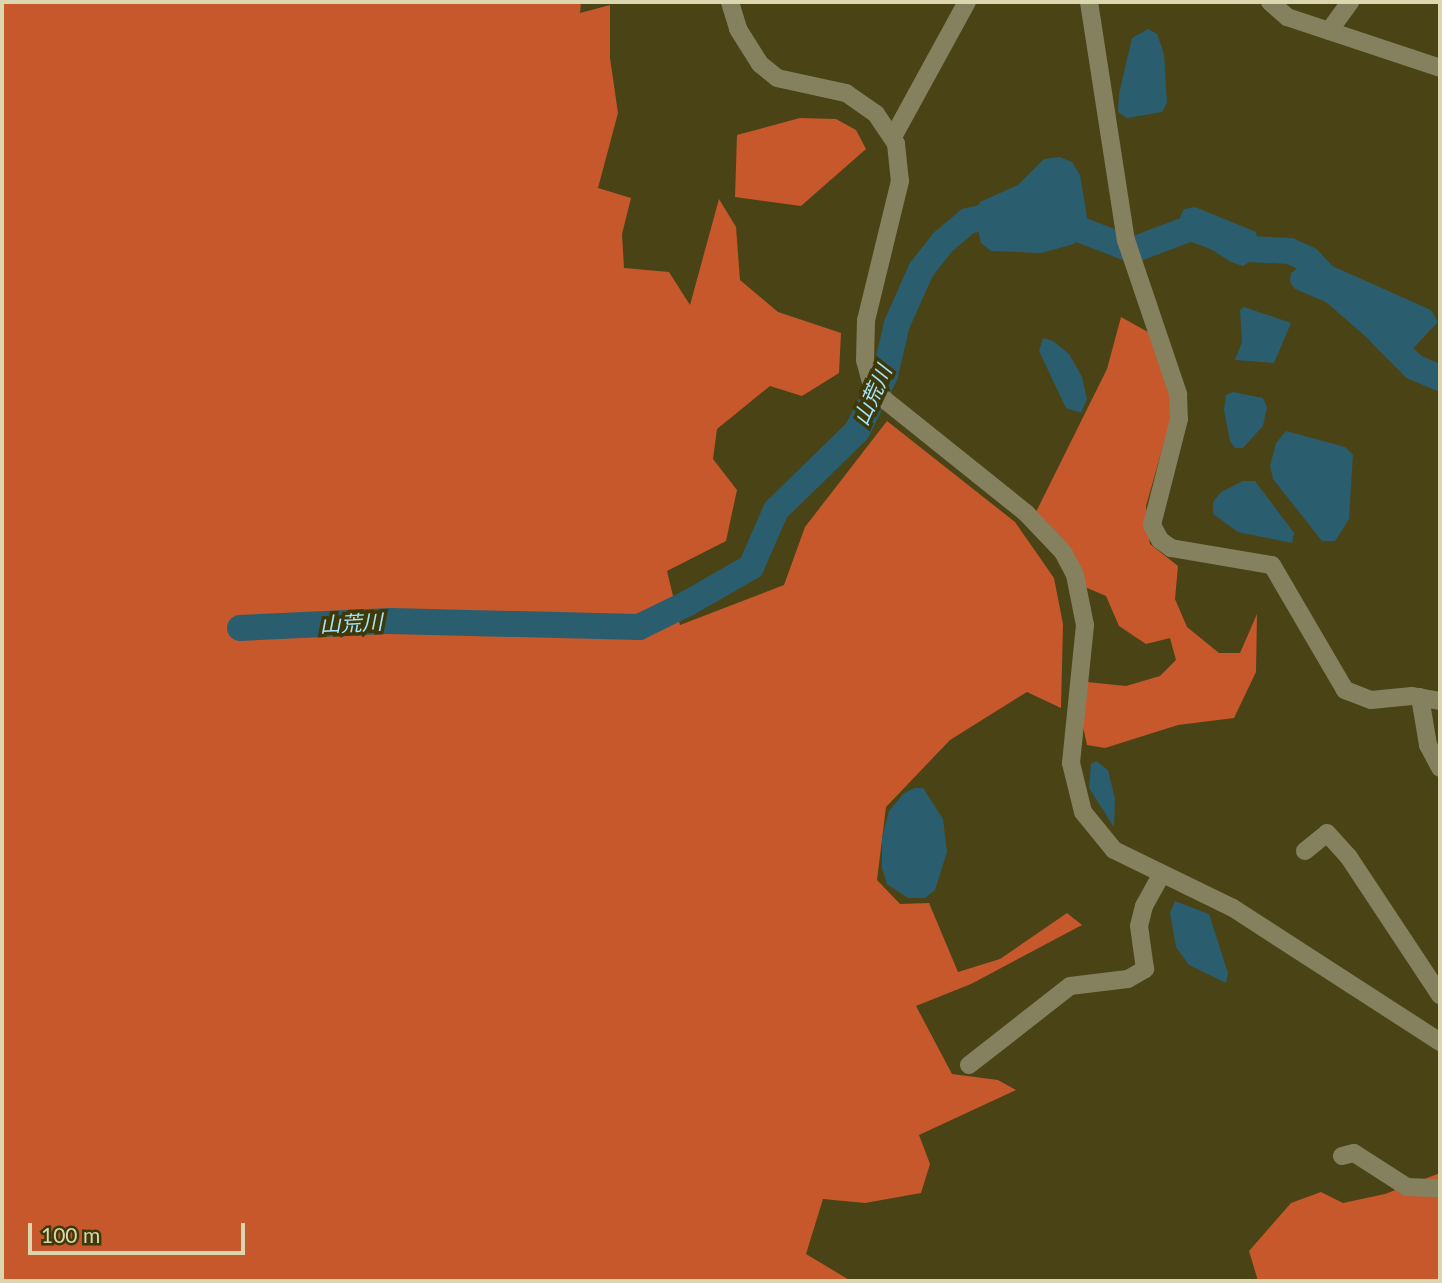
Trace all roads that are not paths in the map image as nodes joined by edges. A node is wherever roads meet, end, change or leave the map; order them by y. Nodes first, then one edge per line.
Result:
1 (730, 2) edge
2 (967, 2) edge
3 (1088, 2) edge
4 (1270, 2) edge
5 (1350, 2) edge
6 (1329, 32) junction
7 (1440, 68) edge
8 (893, 137) junction
9 (1420, 697) junction
10 (1440, 701) edge
11 (1440, 768) edge
12 (1305, 850) dead end
13 (1161, 875) junction
14 (1440, 995) edge
15 (1440, 1042) edge
16 (969, 1065) dead end
17 (1342, 1156) dead end
18 (1440, 1188) edge

1 - 8 street
2 - 8 street
3 - 9 street
4 - 6 street
5 - 6 street
6 - 7 street
8 - 13 street
9 - 10 street
9 - 11 street
12 - 14 street
13 - 15 street
13 - 16 street
17 - 18 street

